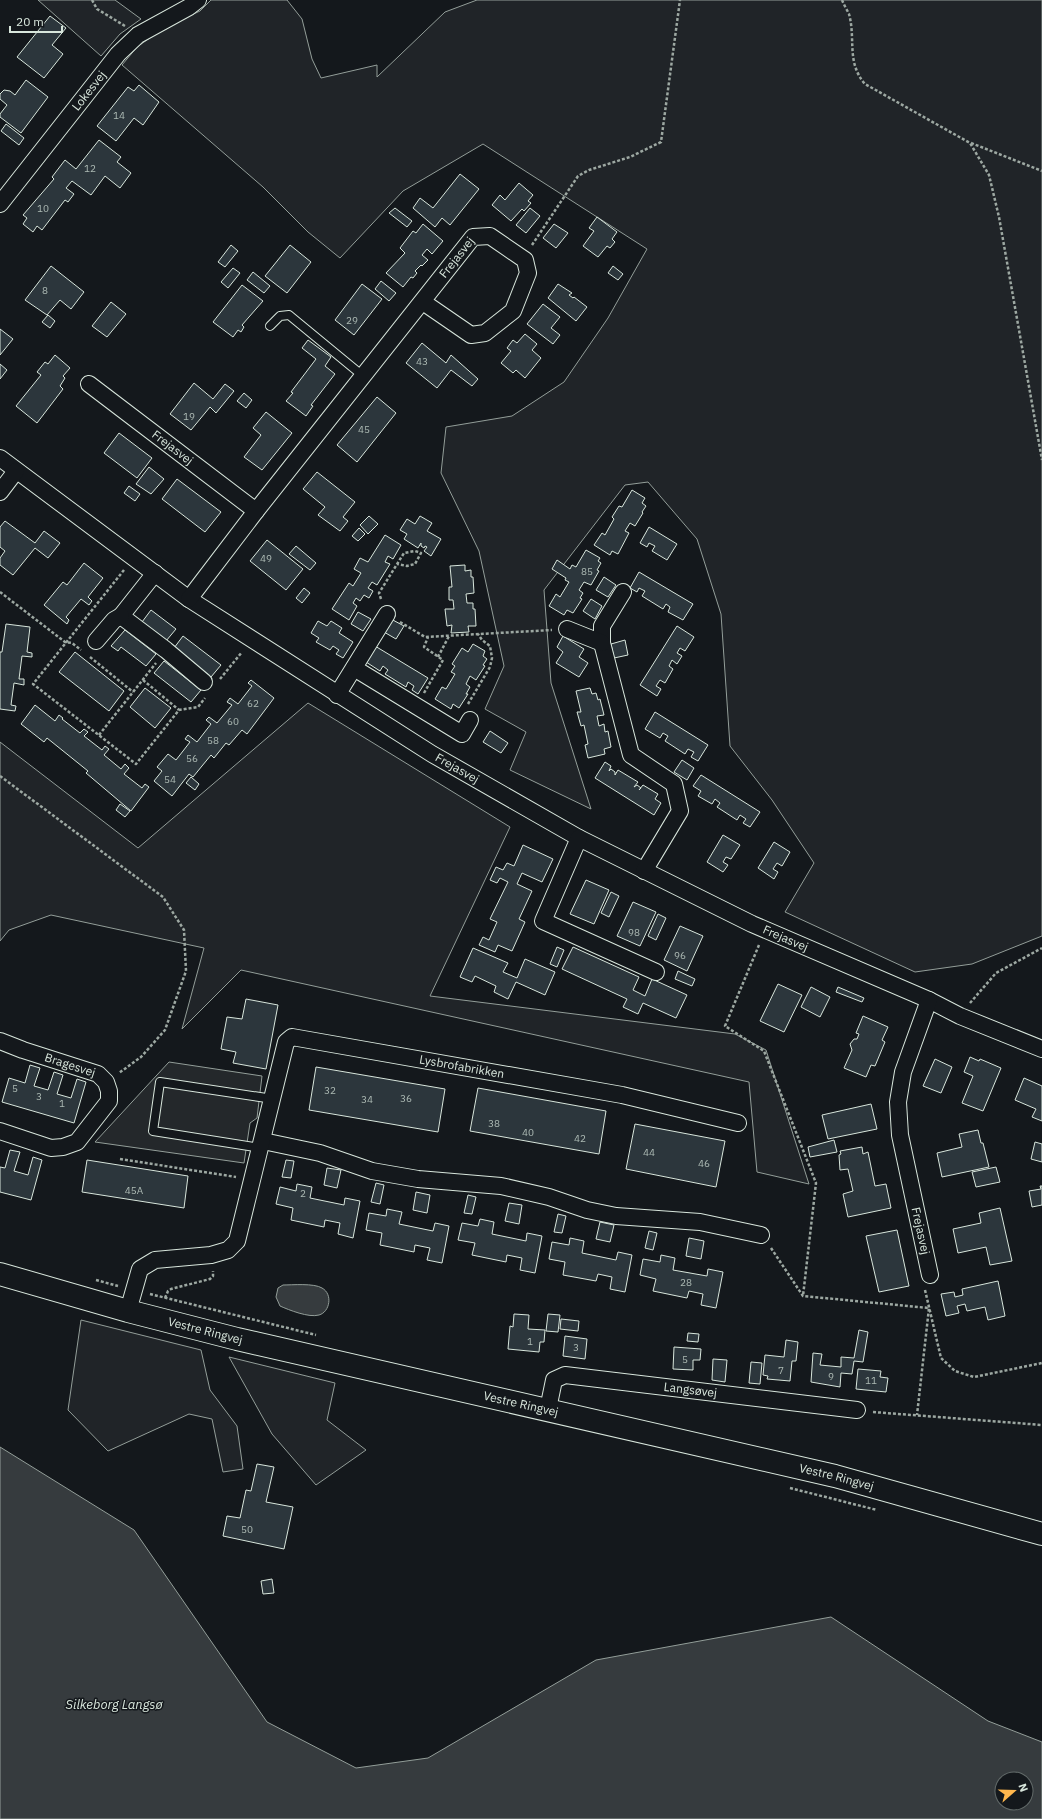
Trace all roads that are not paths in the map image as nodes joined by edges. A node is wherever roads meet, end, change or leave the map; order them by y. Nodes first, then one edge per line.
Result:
1 (198, 0) edge
2 (0, 204) edge
3 (423, 302) junction
4 (270, 326) dead end
5 (363, 376) junction
6 (89, 384) dead end
7 (0, 458) edge
8 (16, 471) junction
9 (0, 492) edge
10 (256, 511) junction
11 (155, 572) junction
12 (623, 592) dead end
13 (188, 599) junction
14 (387, 614) road end
15 (121, 616) junction
16 (567, 629) road end
17 (96, 641) dead end
18 (602, 643) junction
19 (354, 668) junction
20 (210, 687) road end
21 (337, 695) junction
22 (470, 720) road end
23 (579, 838) junction
24 (644, 871) junction
25 (656, 972) dead end
26 (929, 1000) junction
27 (0, 1041) edge
28 (1042, 1049) edge
29 (273, 1099) junction
30 (738, 1123) dead end
31 (0, 1131) edge
32 (262, 1144) junction
33 (762, 1235) road end
34 (0, 1274) edge
35 (930, 1275) road end
36 (128, 1310) junction
37 (548, 1409) junction
38 (857, 1410) road end
39 (1042, 1534) edge

1 - 2 street, Lokesvej
3 - 3 street, Frejasvej
3 - 5 street, Frejasvej
4 - 5 lane
5 - 10 street, Frejasvej
6 - 10 street, Frejasvej
7 - 8 street, Frejasvej
8 - 9 street
8 - 11 street, Frejasvej
10 - 13 street, Frejasvej
11 - 13 street, Frejasvej
11 - 15 street
12 - 18 street
13 - 21 street, Frejasvej
14 - 19 street
15 - 17 street
15 - 20 street
16 - 18 street
18 - 24 street
19 - 21 street
19 - 22 street
21 - 23 street, Frejasvej
23 - 24 street, Frejasvej
23 - 25 street
24 - 26 street, Frejasvej
26 - 28 street, Frejasvej
26 - 35 street, Frejasvej
27 - 31 street, Bragesvej
29 - 30 street, Lysbrofabrikken
29 - 32 street, Lysbrofabrikken
29 - 32 lane
32 - 33 street
32 - 36 street, Lysbrofabrikken
34 - 36 main road, Vestre Ringvej
36 - 37 main road, Vestre Ringvej
37 - 38 street, Langsøvej
37 - 39 main road, Vestre Ringvej

